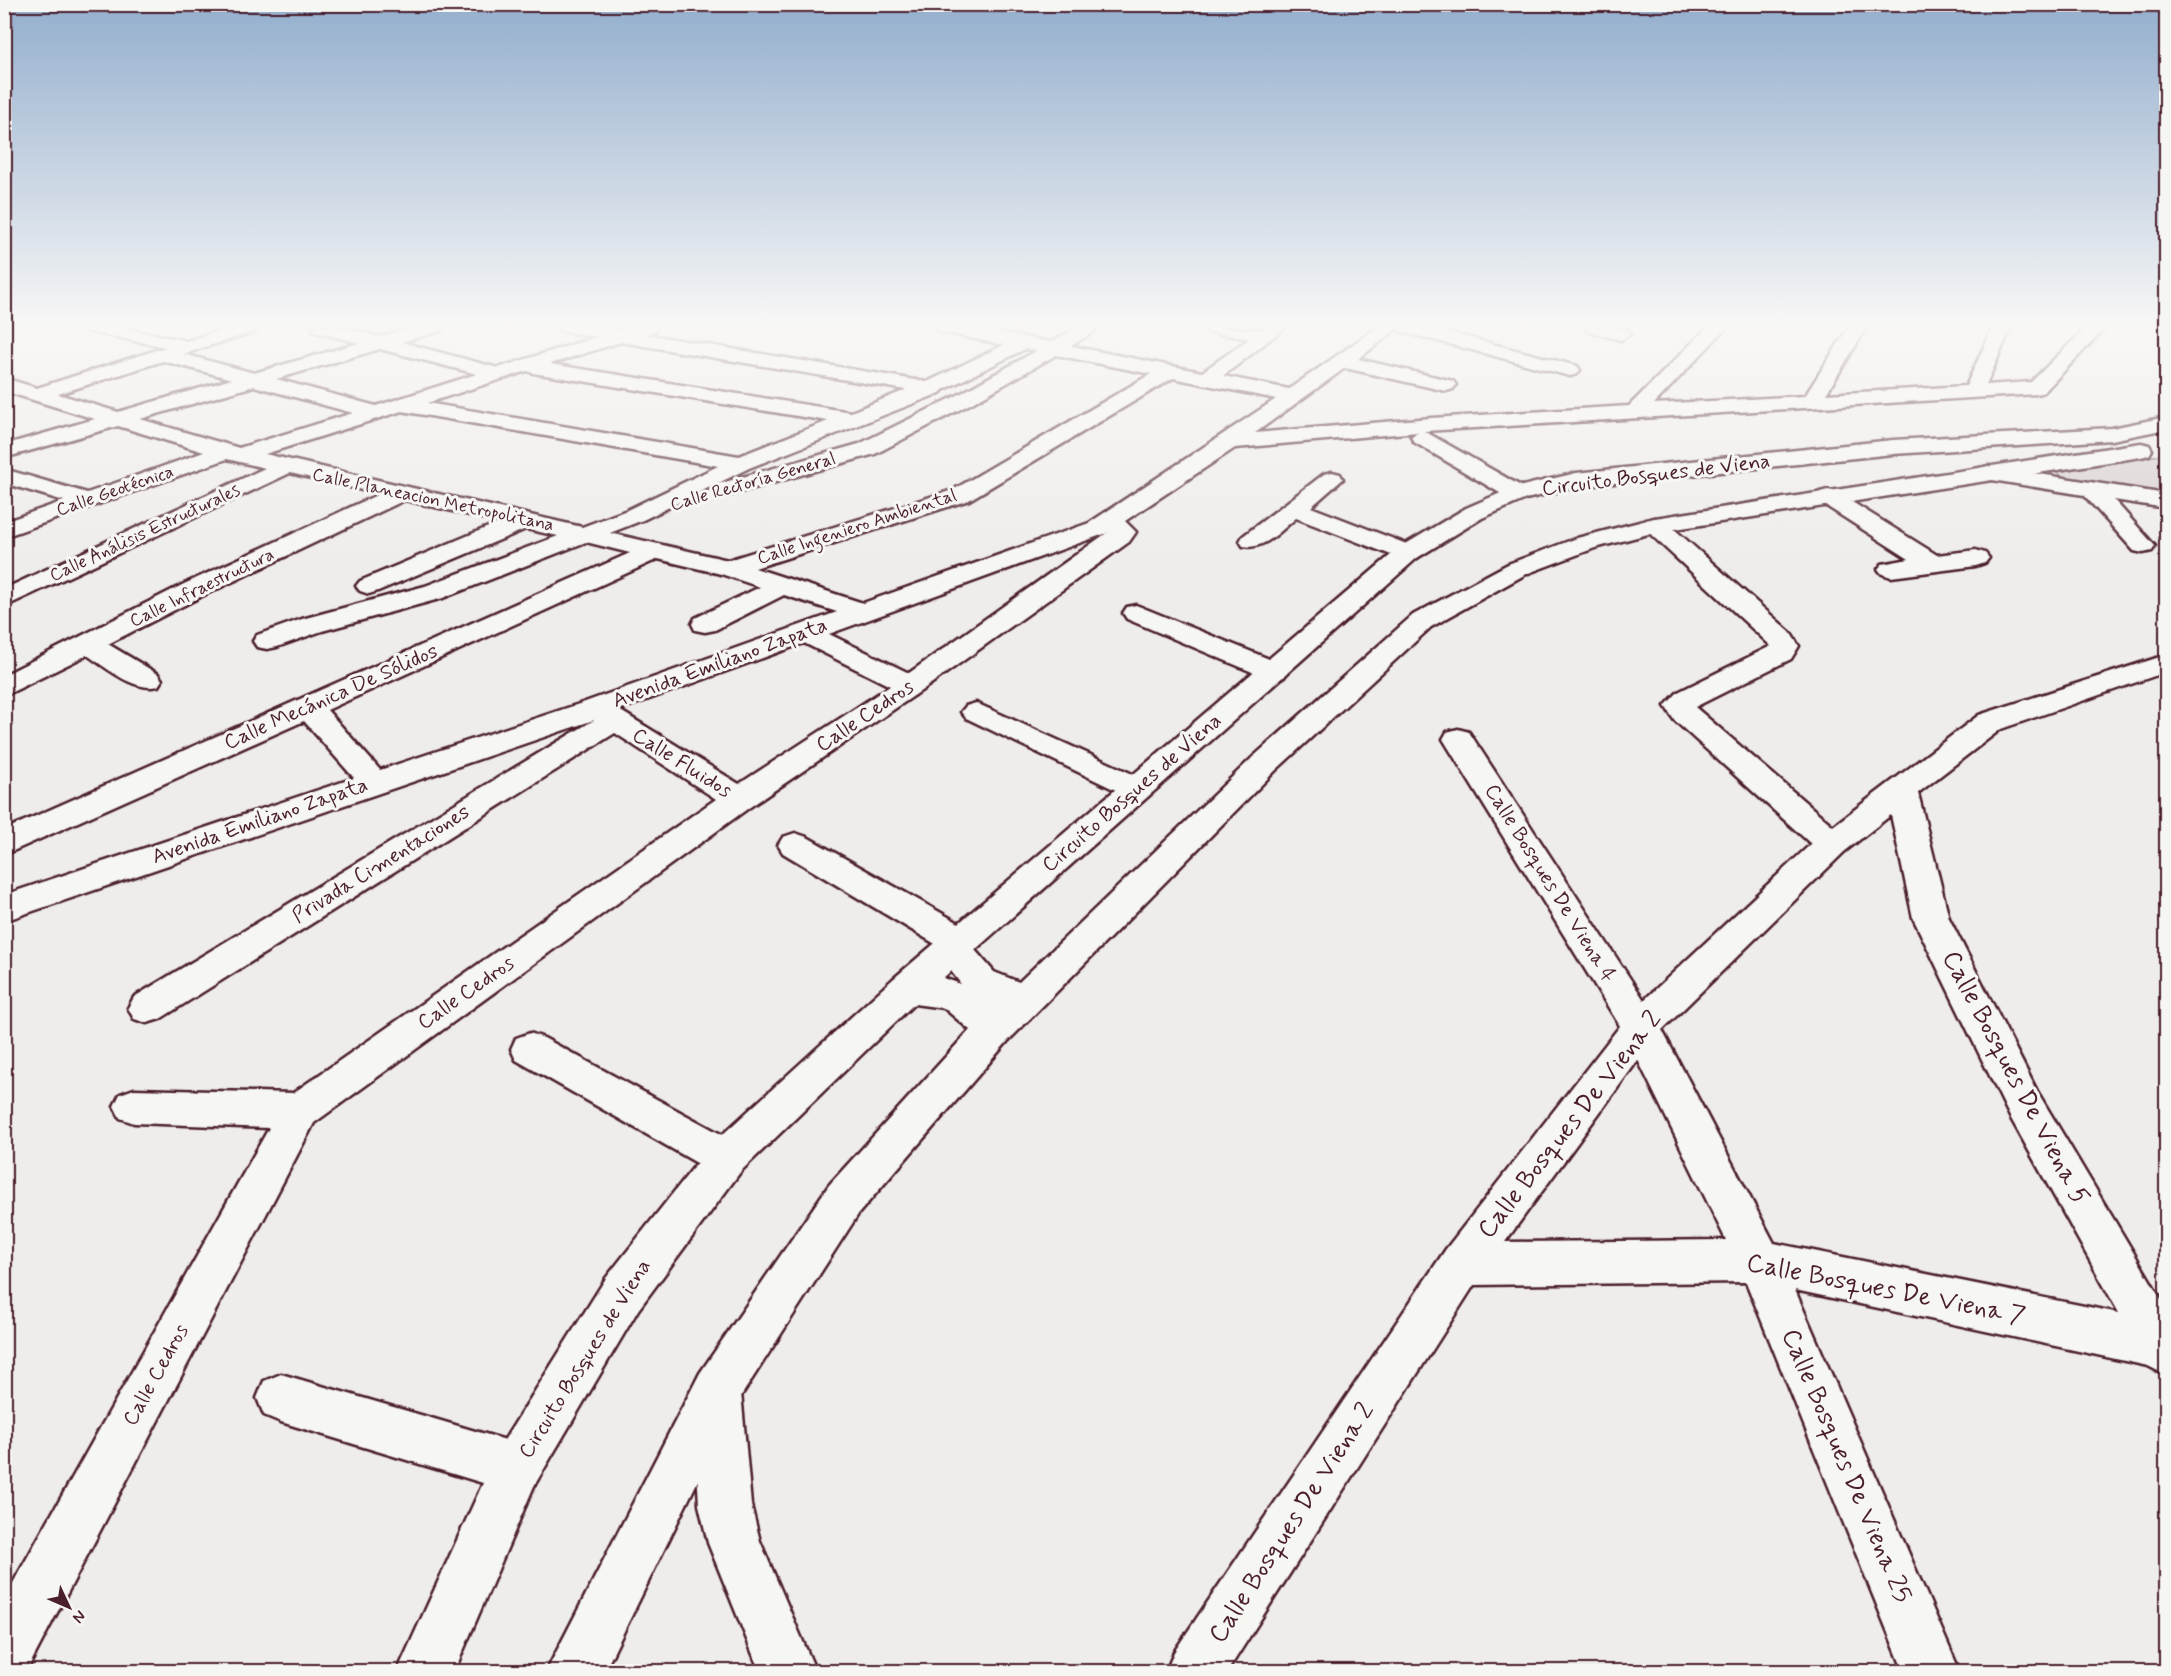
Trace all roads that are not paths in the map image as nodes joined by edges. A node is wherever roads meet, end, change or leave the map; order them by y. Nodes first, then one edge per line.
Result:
1 (76, 405) edge
2 (162, 405) edge
3 (349, 405) edge
4 (399, 405) edge
5 (400, 405) edge
6 (771, 405) edge
7 (889, 405) edge
8 (953, 405) edge
9 (1113, 405) edge
10 (1279, 405) edge
11 (1642, 405) edge
12 (1721, 405) edge
13 (1636, 411) junction
14 (375, 412) junction
15 (119, 418) junction
16 (857, 419) junction
17 (2166, 423) edge
18 (1422, 436) dead end
19 (1229, 442) junction
20 (2166, 446) edge
21 (4, 452) edge
22 (233, 454) junction
23 (741, 463) junction
24 (285, 467) junction
25 (1661, 472) junction
26 (1988, 473) junction
27 (4, 476) edge
28 (1332, 479) dead end
29 (2091, 489) junction
30 (401, 492) junction
31 (1518, 494) junction
32 (1828, 497) junction
33 (86, 500) junction
34 (2166, 501) edge
35 (1294, 509) junction
36 (1732, 513) junction
37 (635, 515) junction
38 (526, 520) junction
39 (1110, 521) junction
40 (1655, 525) junction
41 (4, 530) edge
42 (588, 533) junction
43 (1252, 541) dead end
44 (2142, 546) dead end
45 (657, 550) junction
46 (1408, 553) junction
47 (1976, 558) dead end
48 (1932, 563) junction
49 (729, 567) junction
50 (1892, 569) dead end
51 (783, 585) junction
52 (369, 586) dead end
53 (4, 599) edge
54 (863, 612) junction
55 (1136, 613) dead end
56 (705, 624) dead end
57 (806, 633) junction
58 (267, 641) dead end
59 (88, 644) junction
60 (2166, 663) edge
61 (1274, 671) junction
62 (148, 680) dead end
63 (911, 685) junction
64 (4, 687) edge
65 (308, 707) junction
66 (976, 712) dead end
67 (605, 714) junction
68 (1458, 739) dead end
69 (375, 782) junction
70 (1137, 788) junction
71 (1902, 791) junction
72 (739, 799) junction
73 (4, 844) edge
74 (1832, 844) junction
75 (795, 845) dead end
76 (4, 908) edge
77 (956, 944) junction
78 (906, 988) junction
79 (147, 1008) dead end
80 (1008, 1016) junction
81 (1641, 1027) junction
82 (530, 1049) dead end
83 (134, 1106) dead end
84 (300, 1111) junction
85 (726, 1158) junction
86 (1760, 1261) junction
87 (1462, 1264) junction
88 (2165, 1348) edge
89 (717, 1390) junction
90 (281, 1398) dead end
91 (516, 1468) junction
92 (4, 1655) edge
93 (425, 1671) edge
94 (574, 1671) edge
95 (788, 1671) edge
96 (1194, 1671) edge
97 (1932, 1671) edge

1 - 15 street, Calle Planeacion Metropolitana
2 - 15 street
3 - 14 street
4 - 14 street, Calle Geotécnica
5 - 23 street
6 - 16 street
7 - 16 street
8 - 37 street, Calle Rectoría General
9 - 49 street, Calle Ingeniero Ambiental
10 - 19 street, Avenida Emiliano Zapata
11 - 13 street
12 - 13 street
13 - 19 street
14 - 22 street, Calle Geotécnica
15 - 21 street
15 - 22 street, Calle Planeacion Metropolitana
16 - 23 street
17 - 25 street, Circuito Bosques de Viena
18 - 31 street
19 - 39 street, Avenida Emiliano Zapata
20 - 26 street
22 - 24 street, Calle Planeacion Metropolitana
22 - 33 street, Calle Geotécnica
23 - 37 street
24 - 30 street, Calle Planeacion Metropolitana
24 - 53 street, Calle Análisis Estructurales
25 - 31 street, Circuito Bosques de Viena
25 - 36 street
26 - 29 street
26 - 32 street
27 - 33 street
28 - 35 street
29 - 34 street
29 - 44 street
30 - 38 street, Calle Planeacion Metropolitana
30 - 59 street, Calle Infraestructura
31 - 46 street, Circuito Bosques de Viena
32 - 36 street
32 - 48 street
33 - 41 street, Calle Geotécnica
35 - 43 street
35 - 46 street
36 - 40 street
37 - 42 street
38 - 42 street, Calle Planeacion Metropolitana
38 - 52 street
39 - 54 street, Avenida Emiliano Zapata
39 - 63 street, Calle Cedros
40 - 74 street
40 - 80 street
42 - 45 street, Calle Planeacion Metropolitana
42 - 58 street
45 - 49 street, Calle Planeacion Metropolitana
45 - 65 street, Calle Mecánica De Sólidos
46 - 61 street, Circuito Bosques de Viena
47 - 48 street
48 - 50 street
49 - 51 street, Calle Planeacion Metropolitana
51 - 54 street, Calle Planeacion Metropolitana
51 - 56 street
54 - 57 street, Avenida Emiliano Zapata
55 - 61 street
57 - 63 street
57 - 67 street, Avenida Emiliano Zapata
59 - 62 street
59 - 64 street, Calle Infraestructura
60 - 71 street, Calle Bosques De Viena 2
61 - 70 street, Circuito Bosques de Viena
63 - 72 street, Calle Cedros
65 - 69 street
65 - 73 street, Calle Mecánica De Sólidos
66 - 70 street
67 - 69 street, Avenida Emiliano Zapata
67 - 72 street, Calle Fluidos
67 - 79 street, Privada Cimentaciones
68 - 81 street, Calle Bosques De Viena 4
69 - 76 street, Avenida Emiliano Zapata
70 - 77 street, Circuito Bosques de Viena
71 - 74 street, Calle Bosques De Viena 2
71 - 88 street, Calle Bosques De Viena 5
72 - 84 street, Calle Cedros
74 - 81 street, Calle Bosques De Viena 2
75 - 77 street
77 - 78 street, Circuito Bosques de Viena
77 - 80 street
78 - 80 street
78 - 85 street, Circuito Bosques de Viena
80 - 89 street
81 - 86 street, Calle Bosques De Viena 4
81 - 87 street, Calle Bosques De Viena 2
82 - 85 street
83 - 84 street
84 - 92 street, Calle Cedros
85 - 91 street, Circuito Bosques de Viena
86 - 87 street, Calle Bosques De Viena 7
86 - 88 street, Calle Bosques De Viena 7
86 - 97 street, Calle Bosques De Viena 25
87 - 96 street, Calle Bosques De Viena 2
89 - 94 street
89 - 95 street
90 - 91 street
91 - 93 street, Circuito Bosques de Viena

